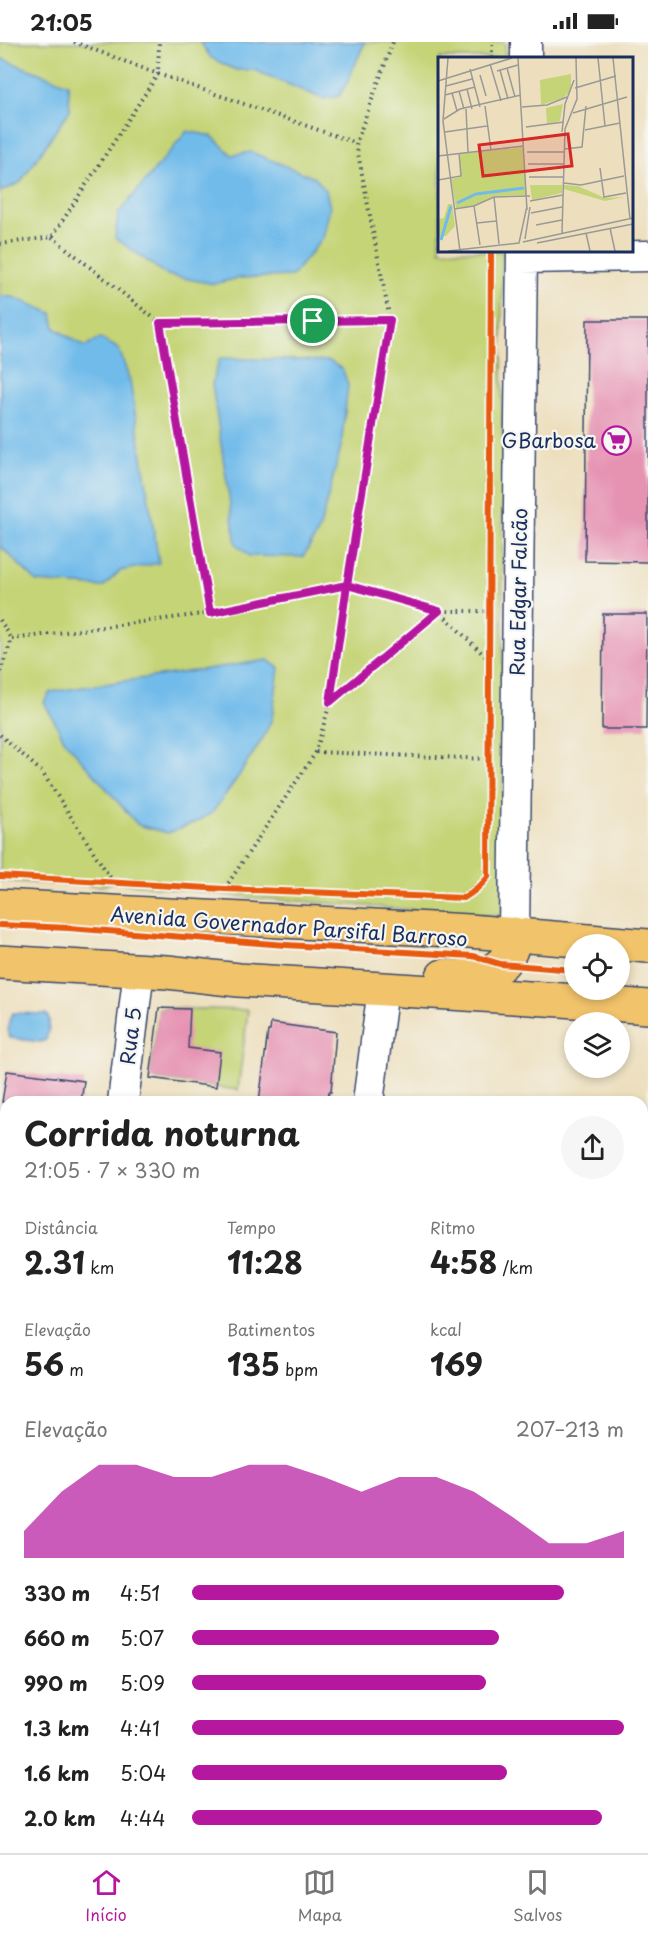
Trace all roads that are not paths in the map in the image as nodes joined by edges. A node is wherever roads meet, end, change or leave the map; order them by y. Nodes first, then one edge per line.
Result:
1 (522, 254) edge
2 (648, 256) edge
3 (0, 906) edge
4 (514, 934) junction
5 (648, 946) edge
6 (0, 962) edge
7 (153, 971) junction
8 (383, 989) junction
9 (648, 1007) edge
10 (124, 1096) edge
11 (369, 1096) edge

1 - 2 street
1 - 4 street, Rua Edgar Falcão
3 - 4 main road, Avenida Governador Parsifal Barroso
4 - 5 main road, Avenida Governador Parsifal Barroso
4 - 7 main road
6 - 7 main road
7 - 8 main road
7 - 10 street, Rua 5
8 - 9 main road
8 - 11 street

